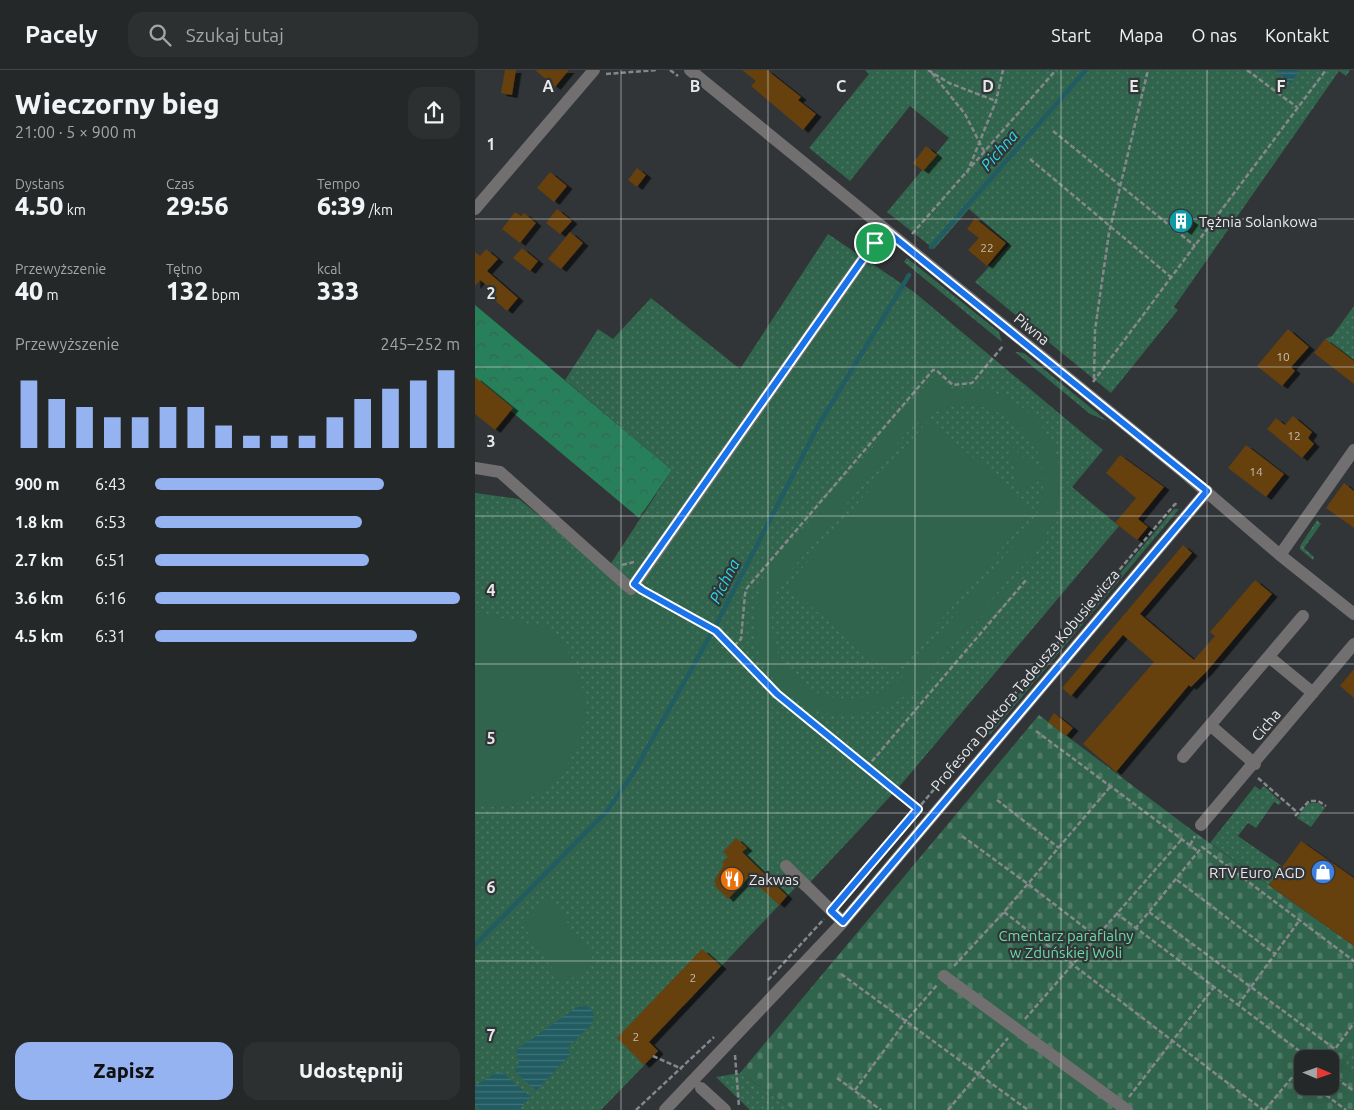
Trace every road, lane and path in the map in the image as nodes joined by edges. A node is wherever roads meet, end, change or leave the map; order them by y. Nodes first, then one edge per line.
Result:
1 (657, 70) edge
2 (690, 70) edge
3 (927, 70) edge
4 (1003, 70) edge
5 (1057, 70) edge
6 (1148, 70) edge
7 (1247, 70) edge
8 (1326, 70) edge
9 (598, 72) edge
10 (932, 73) junction
11 (996, 101) junction
12 (1298, 108) junction
13 (1053, 131) dead end
14 (980, 140) junction
15 (985, 153) junction
16 (1030, 159) dead end
17 (965, 176) junction
18 (1121, 186) junction
19 (475, 209) edge
20 (1111, 226) junction
21 (884, 229) junction
22 (910, 237) dead end
23 (1195, 246) junction
24 (1172, 278) junction
25 (1003, 346) dead end
26 (1354, 450) edge
27 (475, 468) edge
28 (1207, 491) junction
29 (1190, 511) junction
30 (1280, 555) junction
31 (1026, 580) dead end
32 (634, 584) junction
33 (1354, 614) edge
34 (1303, 616) dead end
35 (1354, 644) edge
36 (733, 647) junction
37 (1269, 657) junction
38 (1313, 694) junction
39 (1210, 725) junction
40 (1035, 731) dead end
41 (1183, 757) dead end
42 (867, 767) junction
43 (1252, 767) junction
44 (1109, 787) junction
45 (997, 800) dead end
46 (1326, 806) dead end
47 (918, 809) junction
48 (1201, 825) dead end
49 (962, 836) dead end
50 (1181, 839) junction
51 (1059, 848) junction
52 (1199, 852) junction
53 (786, 866) dead end
54 (1177, 880) junction
55 (1028, 884) junction
56 (831, 911) junction
57 (1004, 912) junction
58 (1149, 912) junction
59 (1116, 913) junction
60 (1299, 920) junction
61 (843, 922) junction
62 (1135, 929) junction
63 (1097, 937) junction
64 (1275, 954) junction
65 (1354, 961) edge
66 (1075, 964) junction
67 (841, 974) dead end
68 (944, 976) junction
69 (767, 982) dead end
70 (1215, 987) junction
71 (1250, 988) junction
72 (1237, 1005) junction
73 (905, 1022) junction
74 (1354, 1023) edge
75 (1015, 1030) junction
76 (720, 1036) dead end
77 (1173, 1040) junction
78 (1297, 1050) edge
79 (735, 1051) dead end
80 (653, 1056) dead end
81 (681, 1068) junction
82 (977, 1074) junction
83 (1294, 1074) edge
84 (837, 1078) dead end
85 (1339, 1080) edge
86 (697, 1084) junction
87 (855, 1090) junction
88 (1354, 1091) edge
89 (1326, 1095) edge
90 (1124, 1108) edge
91 (636, 1110) edge
92 (665, 1110) edge
93 (725, 1110) edge
94 (739, 1110) edge
95 (881, 1110) edge
96 (948, 1110) edge
97 (1028, 1110) edge
98 (1264, 1110) edge
99 (1346, 1110) edge

1 - 9 path
2 - 21 street, Piwna
3 - 10 path
4 - 11 path
5 - 15 path
6 - 18 path
7 - 12 path
8 - 12 path
9 - 19 street
10 - 11 path
10 - 14 path
11 - 14 path
12 - 23 path
13 - 18 path
14 - 15 path
14 - 17 path
15 - 17 path
16 - 20 path
17 - 22 path
18 - 20 path
18 - 23 path
20 - 24 path
20 - 24 path
21 - 28 street, Piwna
21 - 32 street
23 - 24 path
25 - 36 path
26 - 30 street
27 - 32 street
28 - 29 street, Profesora Doktora Tadeusza Kobusiewicza
28 - 30 street, Piwna
29 - 47 path
29 - 61 street, Profesora Doktora Tadeusza Kobusiewicza
30 - 33 street, Piwna
31 - 42 path
32 - 36 path
34 - 37 street
35 - 38 street, Cicha
36 - 42 path
37 - 38 street
37 - 39 street
38 - 43 street, Cicha
39 - 41 street
39 - 43 street
40 - 44 path
42 - 47 path
43 - 46 path
43 - 48 street, Cicha
44 - 50 path
44 - 51 path
45 - 51 path
47 - 56 path
49 - 55 path
50 - 52 path
50 - 59 path
51 - 55 path
52 - 54 path
52 - 60 path
53 - 56 street
54 - 58 path
54 - 64 path
55 - 57 path
55 - 63 path
56 - 61 street
56 - 69 path
57 - 66 path
57 - 68 path
58 - 62 path
58 - 71 path
59 - 62 path
59 - 63 path
60 - 64 path
60 - 65 path
61 - 86 street, Profesora Doktora Tadeusza Kobusiewicza
62 - 70 path
63 - 66 path
64 - 71 path
66 - 75 path
66 - 77 path
67 - 73 path
68 - 73 path
68 - 75 street
70 - 72 path
70 - 77 path
71 - 72 path
71 - 74 path
72 - 78 path
73 - 82 path
73 - 87 path
75 - 82 path
75 - 90 street
76 - 81 path
77 - 90 path
77 - 98 path
79 - 94 path
80 - 81 path
81 - 86 path
81 - 91 path
82 - 96 path
82 - 97 path
83 - 98 path
84 - 87 path
85 - 88 path
86 - 92 street, Profesora Doktora Tadeusza Kobusiewicza
86 - 93 street
87 - 95 path
89 - 99 path

